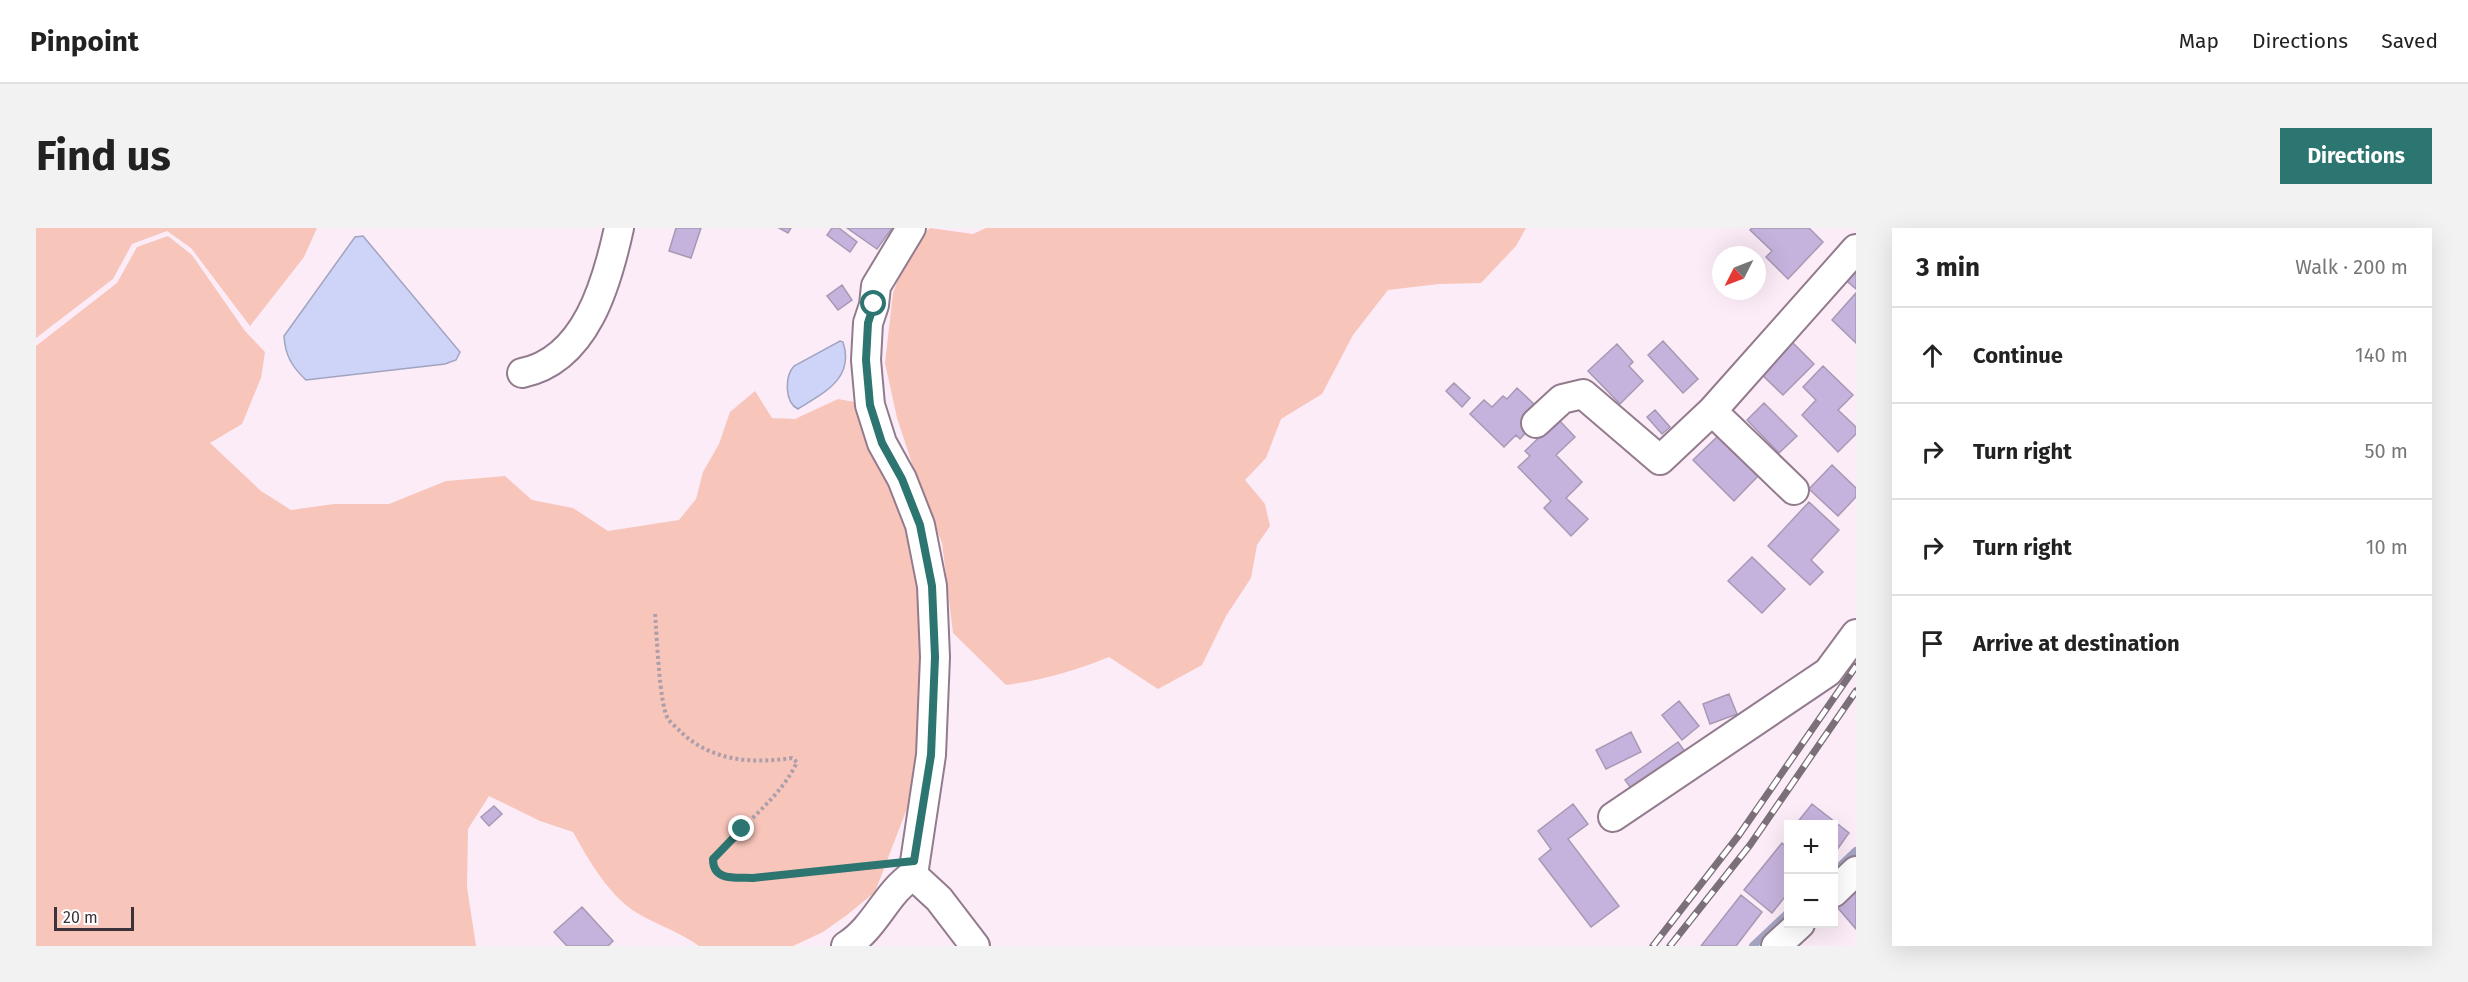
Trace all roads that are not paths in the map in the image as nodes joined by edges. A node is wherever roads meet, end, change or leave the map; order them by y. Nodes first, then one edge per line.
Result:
1 (619, 228) edge
2 (911, 228) edge
3 (1856, 249) edge
4 (522, 373) dead end
5 (1712, 411) junction
6 (1536, 423) dead end
7 (1794, 490) dead end
8 (1856, 634) edge
9 (1613, 817) dead end
10 (914, 868) junction
11 (1856, 871) edge
12 (1838, 887) edge
13 (1796, 928) edge
14 (846, 946) edge
15 (975, 946) edge
16 (1776, 946) edge

1 - 4 street
2 - 10 street
3 - 5 street
5 - 6 street
5 - 7 street
8 - 9 street
10 - 14 street
10 - 15 street
11 - 12 street
13 - 16 street

